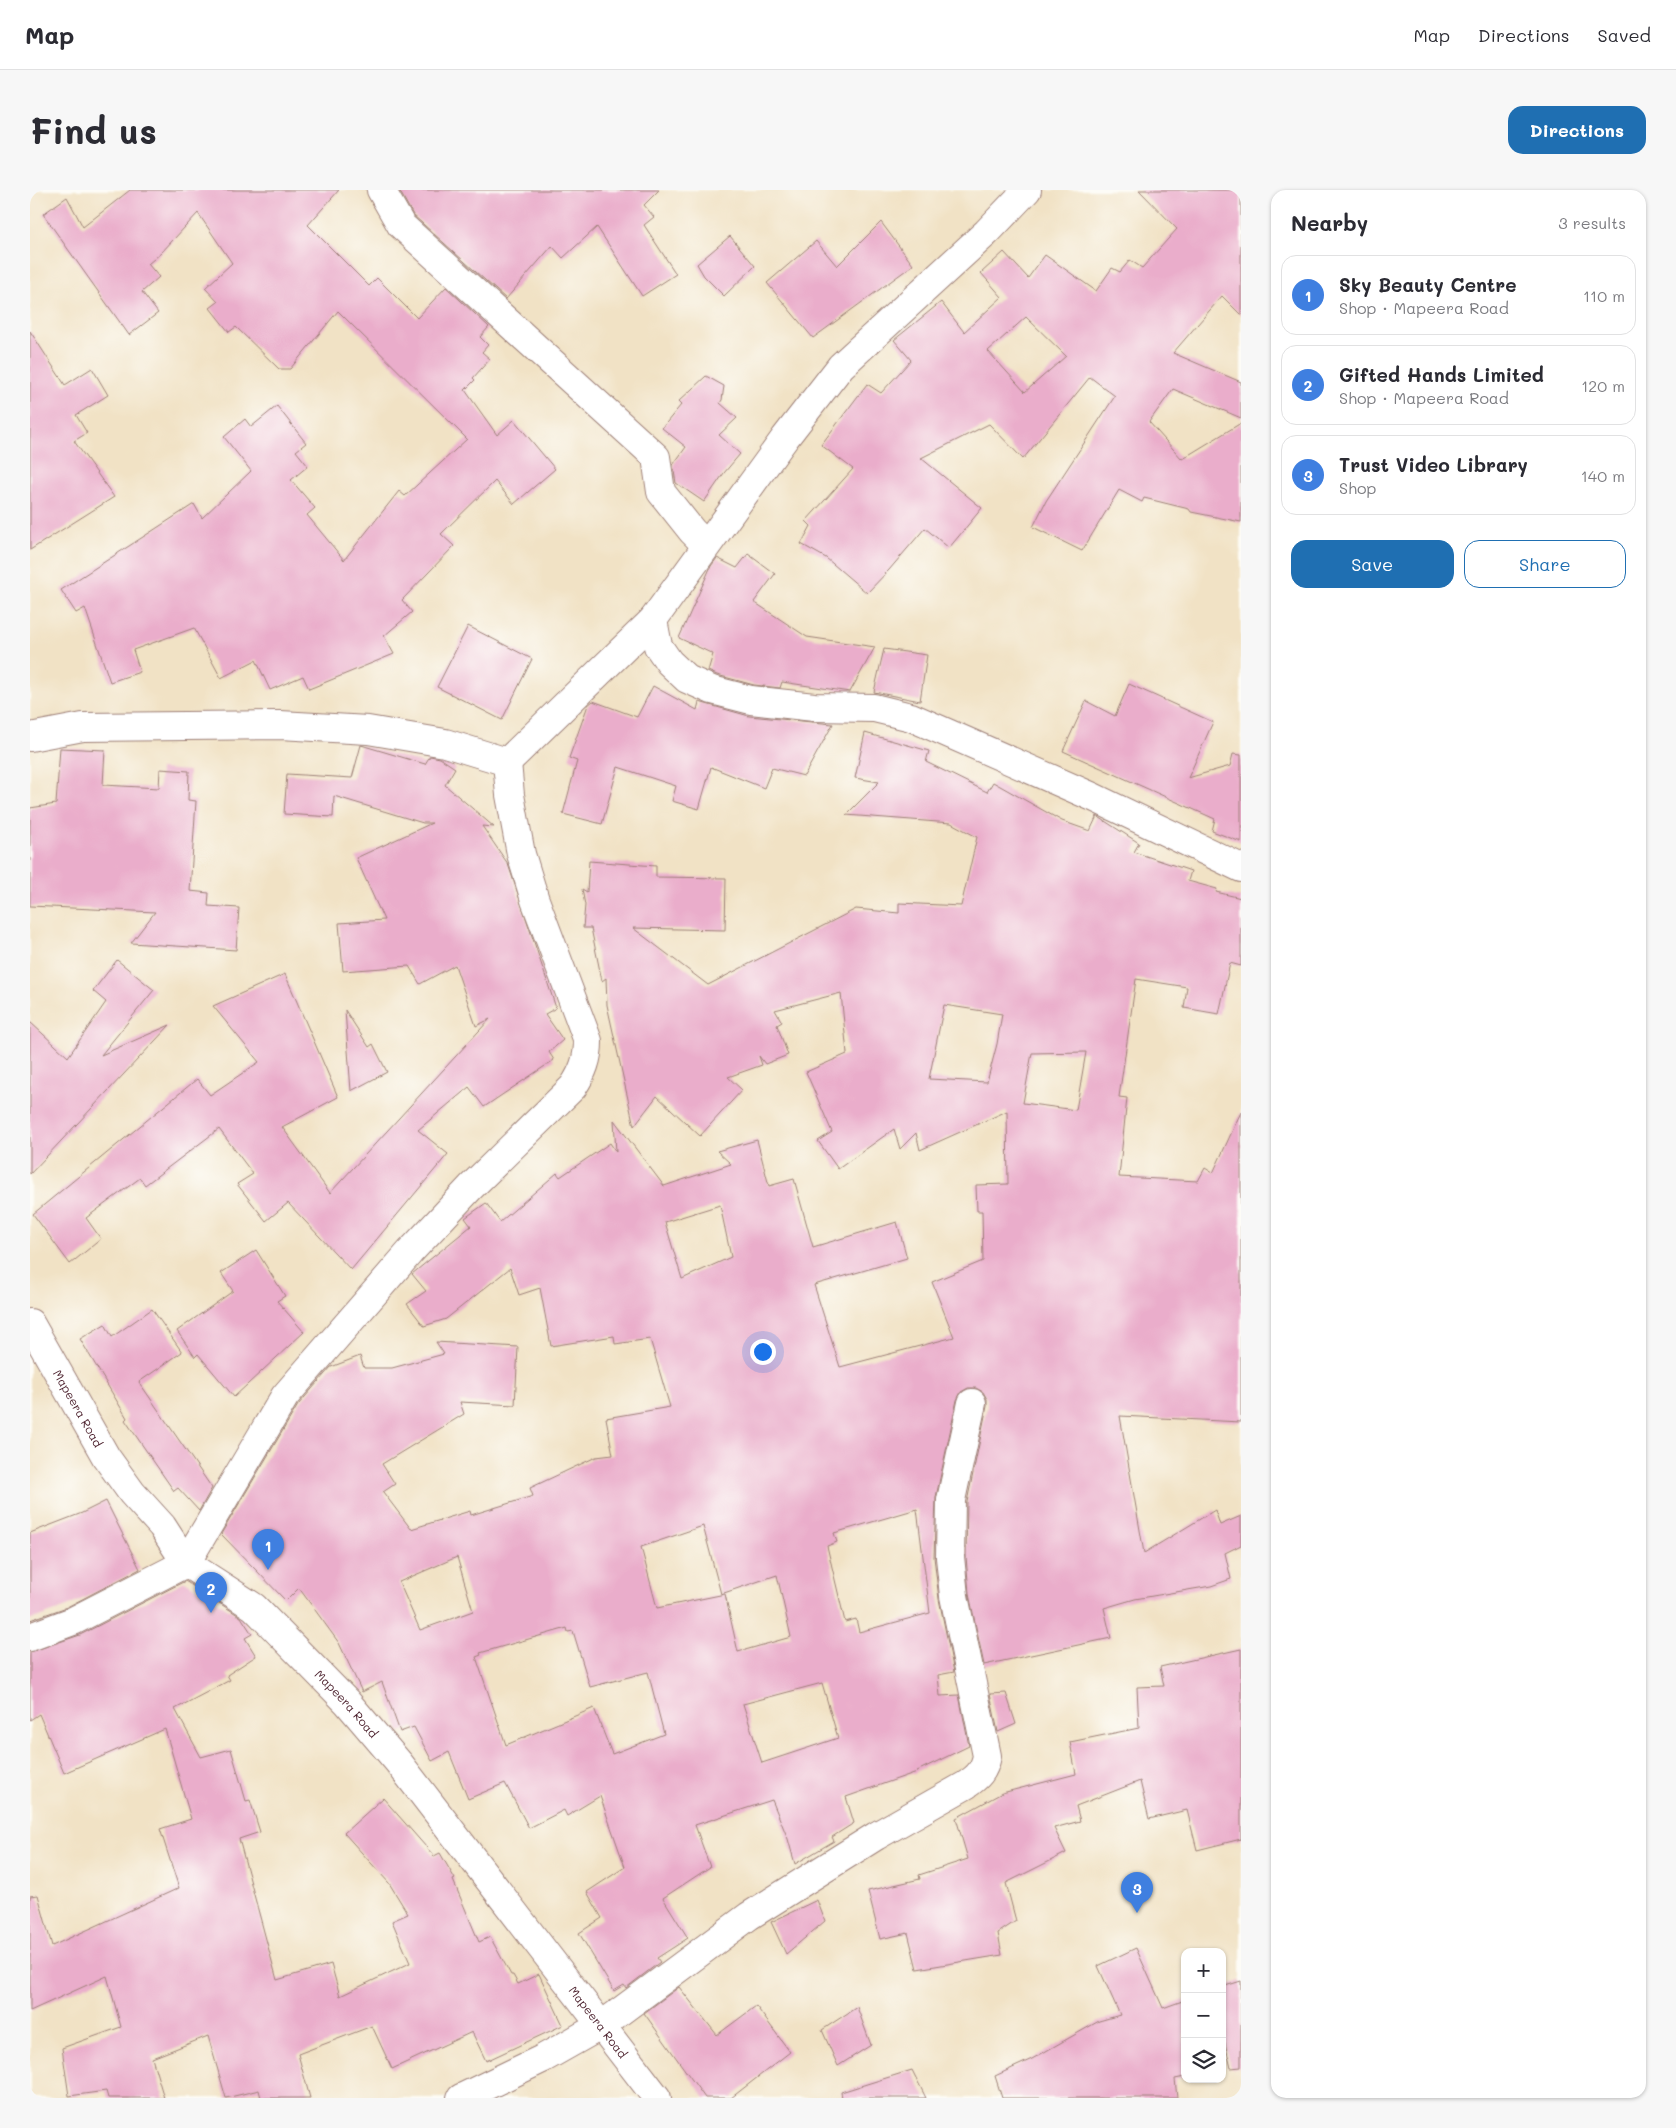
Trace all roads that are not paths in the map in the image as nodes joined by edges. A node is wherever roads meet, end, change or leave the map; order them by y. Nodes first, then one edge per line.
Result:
1 (381, 190) edge
2 (1027, 190) edge
3 (706, 545) junction
4 (653, 620) junction
5 (30, 737) edge
6 (507, 762) junction
7 (1241, 868) edge
8 (30, 1323) edge
9 (972, 1403) dead end
10 (186, 1563) junction
11 (30, 1637) edge
12 (602, 2025) junction
13 (461, 2098) edge
14 (657, 2098) edge

1 - 3 street
2 - 3 street
3 - 4 street
4 - 6 street
4 - 7 street
5 - 6 street
6 - 10 street
8 - 10 street, Mapeera Road
9 - 12 street
10 - 11 street
10 - 12 street, Mapeera Road
12 - 13 street
12 - 14 street, Mapeera Road

